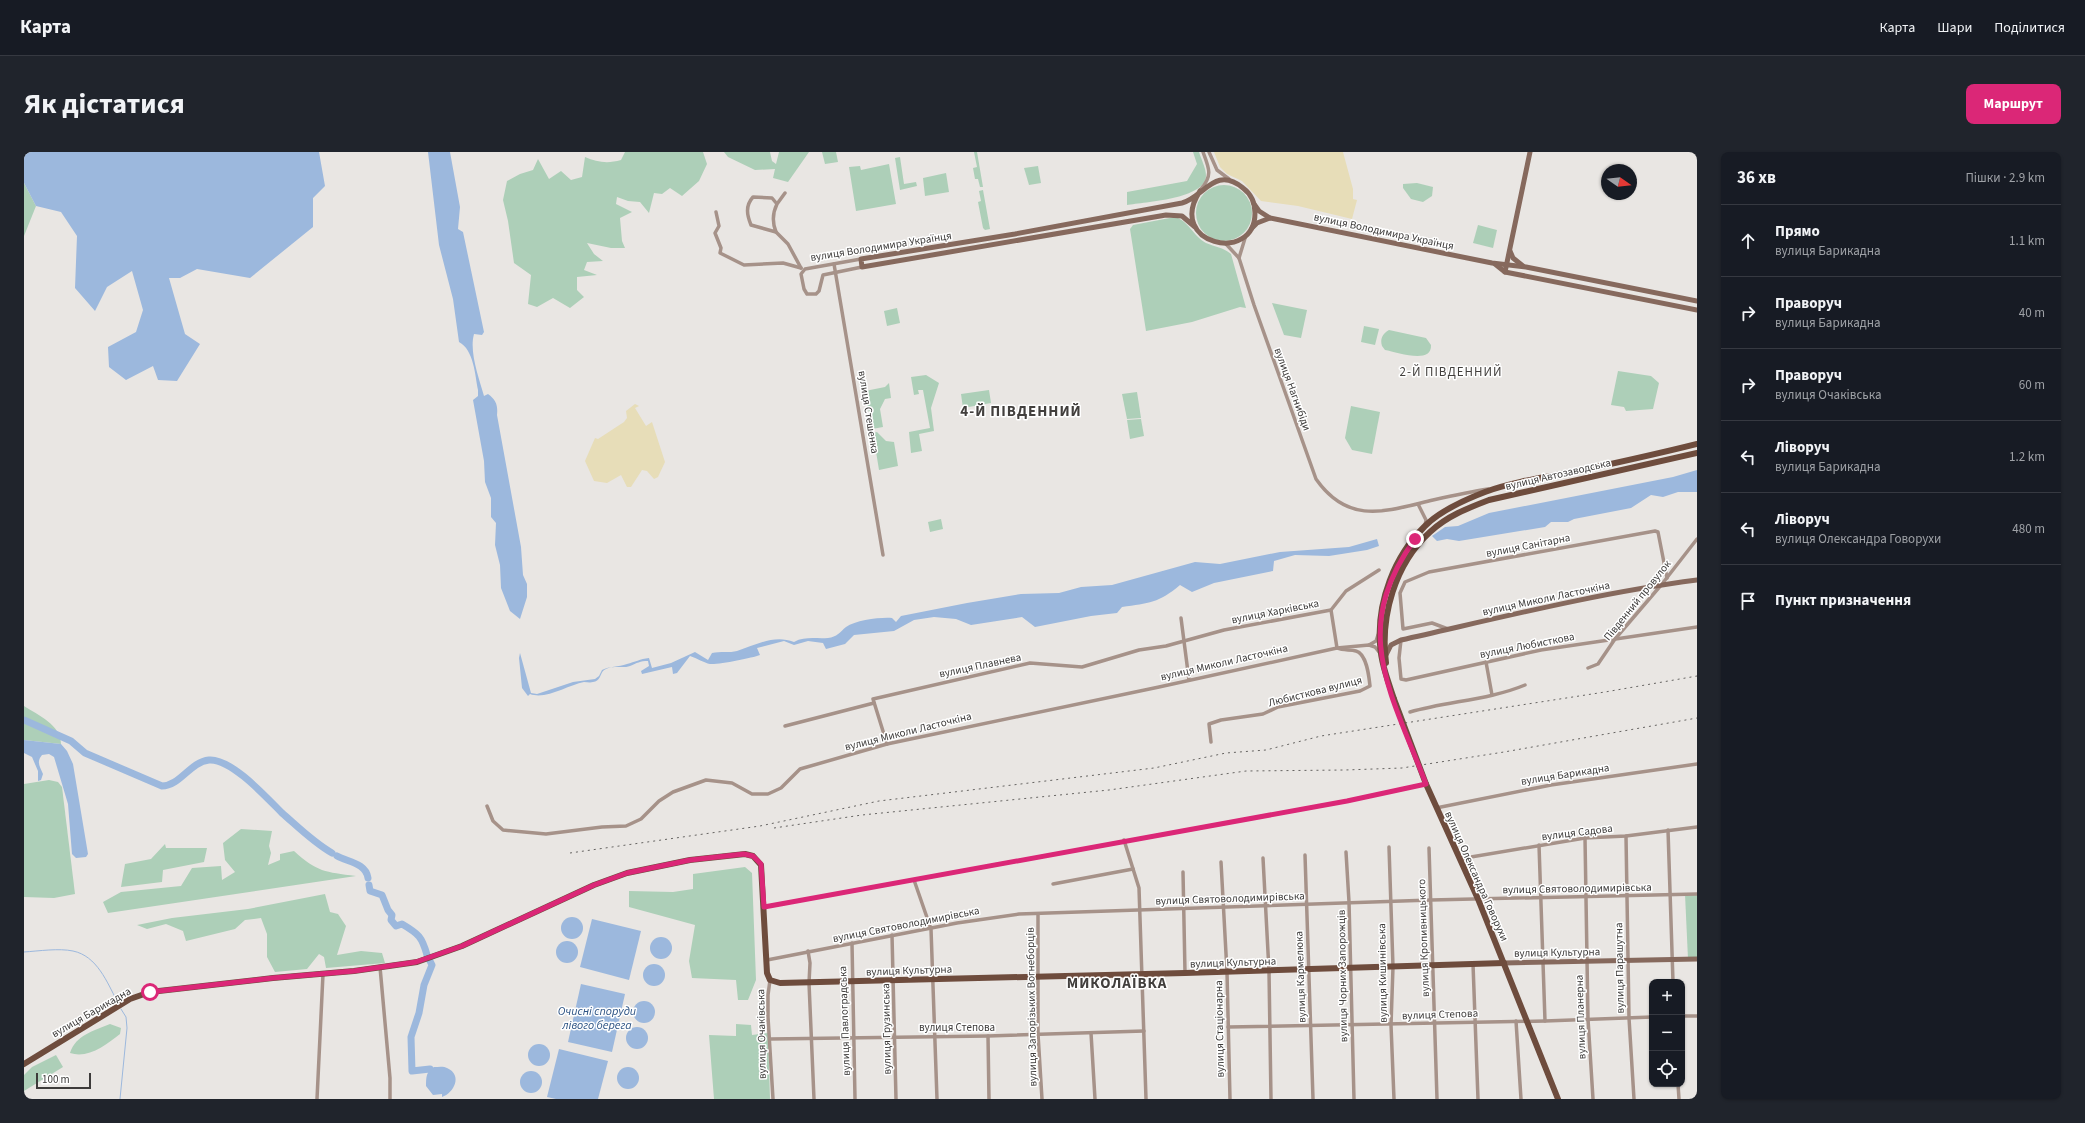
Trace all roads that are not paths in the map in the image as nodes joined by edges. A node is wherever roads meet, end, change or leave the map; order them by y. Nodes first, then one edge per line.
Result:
1 (1203, 152) edge
2 (1209, 152) edge
3 (1530, 152) edge
4 (1233, 182) junction
5 (1200, 191) junction
6 (785, 193) dead end
7 (1253, 202) junction
8 (777, 204) junction
9 (716, 212) dead end
10 (1270, 218) junction
11 (1195, 227) junction
12 (776, 232) junction
13 (1247, 233) junction
14 (1226, 244) junction
15 (1510, 250) junction
16 (1239, 258) junction
17 (861, 259) junction
18 (834, 264) junction
19 (1494, 264) junction
20 (1507, 264) junction
21 (1526, 267) junction
22 (862, 268) junction
23 (802, 269) junction
24 (836, 272) junction
25 (1505, 272) junction
26 (1697, 301) edge
27 (1697, 310) edge
28 (1697, 444) edge
29 (1697, 453) edge
30 (1650, 456) junction
31 (1653, 464) junction
32 (1533, 480) junction
33 (1498, 488) junction
34 (1535, 489) junction
35 (1418, 504) junction
36 (1354, 508) joint
37 (1424, 526) junction
38 (1430, 531) joint
39 (1697, 539) edge
40 (883, 554) dead end
41 (1379, 570) dead end
42 (1667, 578) junction
43 (1697, 580) edge
44 (1662, 584) junction
45 (1331, 610) junction
46 (1181, 618) dead end
47 (1697, 627) edge
48 (1449, 629) junction
49 (1382, 630) junction
50 (1615, 639) junction
51 (1400, 640) junction
52 (1185, 641) junction
53 (1369, 645) junction
54 (1337, 648) junction
55 (1383, 656) junction
56 (1486, 662) junction
57 (1588, 668) dead end
58 (1189, 680) junction
59 (1525, 685) dead end
60 (1492, 695) junction
61 (874, 703) junction
62 (1410, 712) dead end
63 (785, 726) dead end
64 (1212, 742) dead end
65 (887, 744) junction
66 (1697, 764) edge
67 (1426, 784) junction
68 (487, 806) dead end
69 (1436, 808) junction
70 (1697, 827) edge
71 (1668, 830) junction
72 (1626, 836) junction
73 (1585, 838) junction
74 (1124, 840) junction
75 (1539, 845) junction
76 (1389, 847) dead end
77 (1429, 848) dead end
78 (1346, 852) dead end
79 (1305, 854) dead end
80 (1263, 858) dead end
81 (1459, 859) junction
82 (1221, 862) dead end
83 (1133, 869) junction
84 (1183, 872) dead end
85 (762, 874) joint
86 (914, 880) junction
87 (1053, 884) dead end
88 (1670, 894) junction
89 (1697, 894) edge
90 (1627, 895) junction
91 (1586, 896) junction
92 (1542, 898) junction
93 (1478, 899) junction
94 (1431, 900) junction
95 (1389, 901) junction
96 (1349, 902) junction
97 (1306, 904) junction
98 (1266, 905) junction
99 (764, 907) junction
100 (1224, 907) junction
101 (1182, 908) junction
102 (1141, 910) junction
103 (1038, 914) junction
104 (931, 929) junction
105 (892, 935) junction
106 (852, 944) junction
107 (808, 951) junction
108 (1672, 959) junction
109 (1697, 959) edge
110 (767, 960) junction
111 (1627, 960) junction
112 (1587, 961) junction
113 (1543, 962) junction
114 (1504, 963) junction
115 (1473, 964) junction
116 (1433, 965) junction
117 (380, 967) junction
118 (1393, 967) junction
119 (1351, 968) junction
120 (1309, 969) junction
121 (1268, 971) junction
122 (1227, 972) junction
123 (1185, 973) junction
124 (323, 974) junction
125 (1142, 974) junction
126 (1038, 977) junction
127 (934, 979) junction
128 (1673, 979) edge
129 (770, 980) junction
130 (894, 981) junction
131 (852, 982) junction
132 (809, 983) junction
133 (1685, 1016) edge
134 (1697, 1016) edge
135 (1649, 1017) edge
136 (1629, 1018) junction
137 (1588, 1019) junction
138 (1516, 1021) junction
139 (1528, 1021) junction
140 (1545, 1021) junction
141 (1476, 1022) junction
142 (1434, 1023) junction
143 (1351, 1024) junction
144 (1391, 1025) junction
145 (1311, 1027) junction
146 (1228, 1028) junction
147 (1269, 1028) junction
148 (1144, 1031) junction
149 (1091, 1033) junction
150 (1038, 1034) junction
151 (894, 1036) junction
152 (935, 1036) junction
153 (988, 1036) junction
154 (854, 1037) junction
155 (811, 1038) junction
156 (770, 1039) junction
157 (24, 1064) edge
158 (1678, 1087) edge
159 (317, 1099) edge
160 (390, 1099) edge
161 (773, 1099) edge
162 (814, 1099) edge
163 (855, 1099) edge
164 (896, 1099) edge
165 (937, 1099) edge
166 (989, 1099) edge
167 (1042, 1099) edge
168 (1095, 1099) edge
169 (1146, 1099) edge
170 (1230, 1099) edge
171 (1271, 1099) edge
172 (1313, 1099) edge
173 (1354, 1099) edge
174 (1394, 1099) edge
175 (1437, 1099) edge
176 (1478, 1099) edge
177 (1521, 1099) edge
178 (1556, 1099) edge
179 (1594, 1099) edge
180 (1634, 1099) edge
181 (1679, 1099) edge

1 - 5 street
2 - 4 street
3 - 15 street
4 - 5 street, вулиця Володимира Українця
4 - 7 street, вулиця Володимира Українця
5 - 11 street
5 - 17 street, вулиця Володимира Українця
6 - 8 street
7 - 10 street, вулиця Володимира Українця
7 - 13 street
8 - 12 street
8 - 12 street
9 - 23 street
10 - 13 street
10 - 19 street, вулиця Володимира Українця
11 - 14 street, вулиця Володимира Українця
11 - 22 street, вулиця Володимира Українця
12 - 23 street
13 - 14 street
13 - 16 street
14 - 16 street, вулиця Нагнибіди
15 - 19 street
15 - 20 street
15 - 21 street
16 - 36 street, вулиця Нагнибіди
17 - 18 street, вулиця Володимира Українця
17 - 22 street
18 - 23 street, вулиця Володимира Українця
18 - 24 street, вулиця Стешенка
19 - 20 street, вулиця Володимира Українця
19 - 25 street, вулиця Володимира Українця
20 - 21 street, вулиця Володимира Українця
20 - 25 street
21 - 26 street
22 - 24 street, вулиця Володимира Українця
23 - 24 street, вулиця Володимира Українця
24 - 40 street, вулиця Стешенка
25 - 27 street, вулиця Володимира Українця
28 - 30 main road, вулиця Автозаводська
29 - 31 main road, вулиця Автозаводська
30 - 31 main road
30 - 32 main road, вулиця Автозаводська
31 - 34 main road, вулиця Автозаводська
32 - 33 main road, вулиця Автозаводська
32 - 34 main road
33 - 35 street, вулиця Автозаводська
33 - 37 main road, вулиця Автозаводська
34 - 38 main road, вулиця Автозаводська
35 - 36 street, вулиця Автозаводська
35 - 37 street
37 - 49 main road, вулиця Олександра Говорухи
38 - 49 main road, вулиця Олександра Говорухи
39 - 42 street, Південний провулок
41 - 45 street, вулиця Харківська
42 - 44 street, Південний провулок
42 - 48 street, вулиця Санітарна
43 - 44 street, вулиця Миколи Ласточкіна
44 - 48 street, вулиця Миколи Ласточкіна
44 - 50 street, Південний провулок
45 - 52 street, вулиця Харківська
45 - 54 street
46 - 52 street
47 - 50 street, вулиця Любисткова
48 - 51 street, вулиця Миколи Ласточкіна
49 - 51 street
49 - 53 street
49 - 55 main road, вулиця Олександра Говорухи
50 - 56 street, вулиця Любисткова
50 - 57 street, Південний провулок
51 - 55 street
51 - 56 street, вулиця Любисткова
52 - 58 street
52 - 61 street, вулиця Плавнева
53 - 54 street, вулиця Миколи Ласточкіна
53 - 55 street
54 - 58 street, вулиця Миколи Ласточкіна
54 - 64 street, Любисткова вулиця
55 - 67 main road, вулиця Олександра Говорухи, bridge
56 - 60 street
58 - 65 street, вулиця Миколи Ласточкіна
59 - 60 street
60 - 62 street
61 - 63 street
61 - 65 street
65 - 68 street, вулиця Миколи Ласточкіна
66 - 69 street, вулиця Барикадна
67 - 69 main road, вулиця Олександра Говорухи
67 - 74 street
69 - 81 main road, вулиця Олександра Говорухи
70 - 71 street, вулиця Садова
71 - 72 street, вулиця Садова
71 - 88 street
72 - 73 street, вулиця Садова
72 - 90 street, вулиця Парашутна
73 - 75 street, вулиця Садова
73 - 91 street, вулиця Планерна
74 - 83 street
74 - 86 street
75 - 81 street, вулиця Садова
75 - 92 street
76 - 95 street, вулиця Кишинівська
77 - 94 street, вулиця Кропивницького
78 - 96 street, вулиця Чорних Запорожців
79 - 97 street, вулиця Кармелюка
80 - 98 street
81 - 93 main road, вулиця Олександра Говорухи
82 - 100 street, вулиця Стаціонарна
83 - 87 street
83 - 102 street
84 - 101 street
85 - 99 main road, вулиця Очаківська
85 - 117 main road, вулиця Барикадна
86 - 99 street
86 - 104 street
88 - 89 street, вулиця Святоволодимирівська
88 - 90 street, вулиця Святоволодимирівська
88 - 108 street
90 - 91 street, вулиця Святоволодимирівська
90 - 111 street, вулиця Парашутна
91 - 92 street, вулиця Святоволодимирівська
91 - 112 street, вулиця Планерна
92 - 93 street, вулиця Святоволодимирівська
92 - 113 street
93 - 94 street, вулиця Святоволодимирівська
93 - 114 main road, вулиця Олександра Говорухи
94 - 95 street, вулиця Святоволодимирівська
94 - 116 street, вулиця Кропивницького
95 - 96 street, вулиця Святоволодимирівська
95 - 118 street, вулиця Кишинівська
96 - 97 street, вулиця Святоволодимирівська
96 - 119 street, вулиця Чорних Запорожців
97 - 98 street, вулиця Святоволодимирівська
97 - 120 street, вулиця Кармелюка
98 - 100 street, вулиця Святоволодимирівська
98 - 121 street
99 - 110 main road, вулиця Очаківська
100 - 101 street, вулиця Святоволодимирівська
100 - 122 street, вулиця Стаціонарна
101 - 102 street, вулиця Святоволодимирівська
101 - 123 street
102 - 103 street, вулиця Святоволодимирівська
102 - 125 street
103 - 104 street, вулиця Святоволодимирівська
103 - 126 street, вулиця Запорізьких Вогнеборців
104 - 105 street, вулиця Святоволодимирівська
104 - 127 street
105 - 106 street, вулиця Святоволодимирівська
105 - 130 street, вулиця Грузинська
106 - 107 street, вулиця Святоволодимирівська
106 - 131 street, вулиця Павлоградська
107 - 110 street, вулиця Святоволодимирівська
107 - 132 street
108 - 109 street, вулиця Культурна
108 - 111 street, вулиця Культурна
108 - 128 street
110 - 129 main road, вулиця Очаківська
111 - 112 street, вулиця Культурна
111 - 136 street, вулиця Парашутна
112 - 113 street, вулиця Культурна
112 - 137 street, вулиця Планерна
113 - 114 street, вулиця Культурна
113 - 140 street
114 - 115 main road, вулиця Культурна
114 - 139 main road, вулиця Олександра Говорухи
115 - 116 main road, вулиця Культурна
115 - 141 street
116 - 118 main road, вулиця Культурна
116 - 142 street, вулиця Кропивницького
117 - 124 main road, вулиця Барикадна
117 - 160 street
118 - 119 main road, вулиця Культурна
118 - 144 street, вулиця Кишинівська
119 - 120 main road, вулиця Культурна
119 - 143 street, вулиця Чорних Запорожців
120 - 121 main road, вулиця Культурна
120 - 145 street, вулиця Кармелюка
121 - 122 main road, вулиця Культурна
121 - 147 street
122 - 123 main road, вулиця Культурна
122 - 146 street, вулиця Стаціонарна
123 - 125 main road, вулиця Культурна
124 - 157 main road, вулиця Барикадна
124 - 159 street
125 - 126 main road, вулиця Культурна
125 - 148 street
126 - 127 main road, вулиця Культурна
126 - 150 street, вулиця Запорізьких Вогнеборців
127 - 130 main road, вулиця Культурна
127 - 152 street
129 - 132 main road, вулиця Культурна
129 - 156 street, вулиця Очаківська
130 - 131 main road, вулиця Культурна
130 - 151 street, вулиця Грузинська
131 - 132 main road, вулиця Культурна
131 - 154 street, вулиця Павлоградська
132 - 155 street
133 - 134 street
135 - 136 street, вулиця Степова
136 - 137 street, вулиця Степова
136 - 180 street, вулиця Парашутна
137 - 140 street, вулиця Степова
137 - 179 street, вулиця Планерна
138 - 139 street, вулиця Степова
138 - 141 street, вулиця Степова
138 - 177 street
139 - 140 street, вулиця Степова
139 - 178 main road, вулиця Олександра Говорухи
141 - 142 street, вулиця Степова
141 - 176 street
142 - 144 street, вулиця Степова
142 - 175 street, вулиця Кропивницького
143 - 144 street, вулиця Степова
143 - 145 street, вулиця Степова
143 - 173 street, вулиця Чорних Запорожців
144 - 174 street, вулиця Кишинівська
145 - 147 street, вулиця Степова
145 - 172 street, вулиця Кармелюка
146 - 147 street, вулиця Степова
146 - 170 street, вулиця Стаціонарна
147 - 171 street
148 - 149 street, вулиця Степова
148 - 169 street
149 - 150 street, вулиця Степова
149 - 168 street
150 - 153 street, вулиця Степова
150 - 167 street, вулиця Запорізьких Вогнеборців
151 - 152 street, вулиця Степова
151 - 154 street, вулиця Степова
151 - 164 street, вулиця Грузинська
152 - 153 street, вулиця Степова
152 - 165 street
153 - 166 street
154 - 155 street, вулиця Степова
154 - 163 street, вулиця Павлоградська
155 - 156 street, вулиця Степова
155 - 162 street
156 - 161 street, вулиця Очаківська
158 - 181 street

